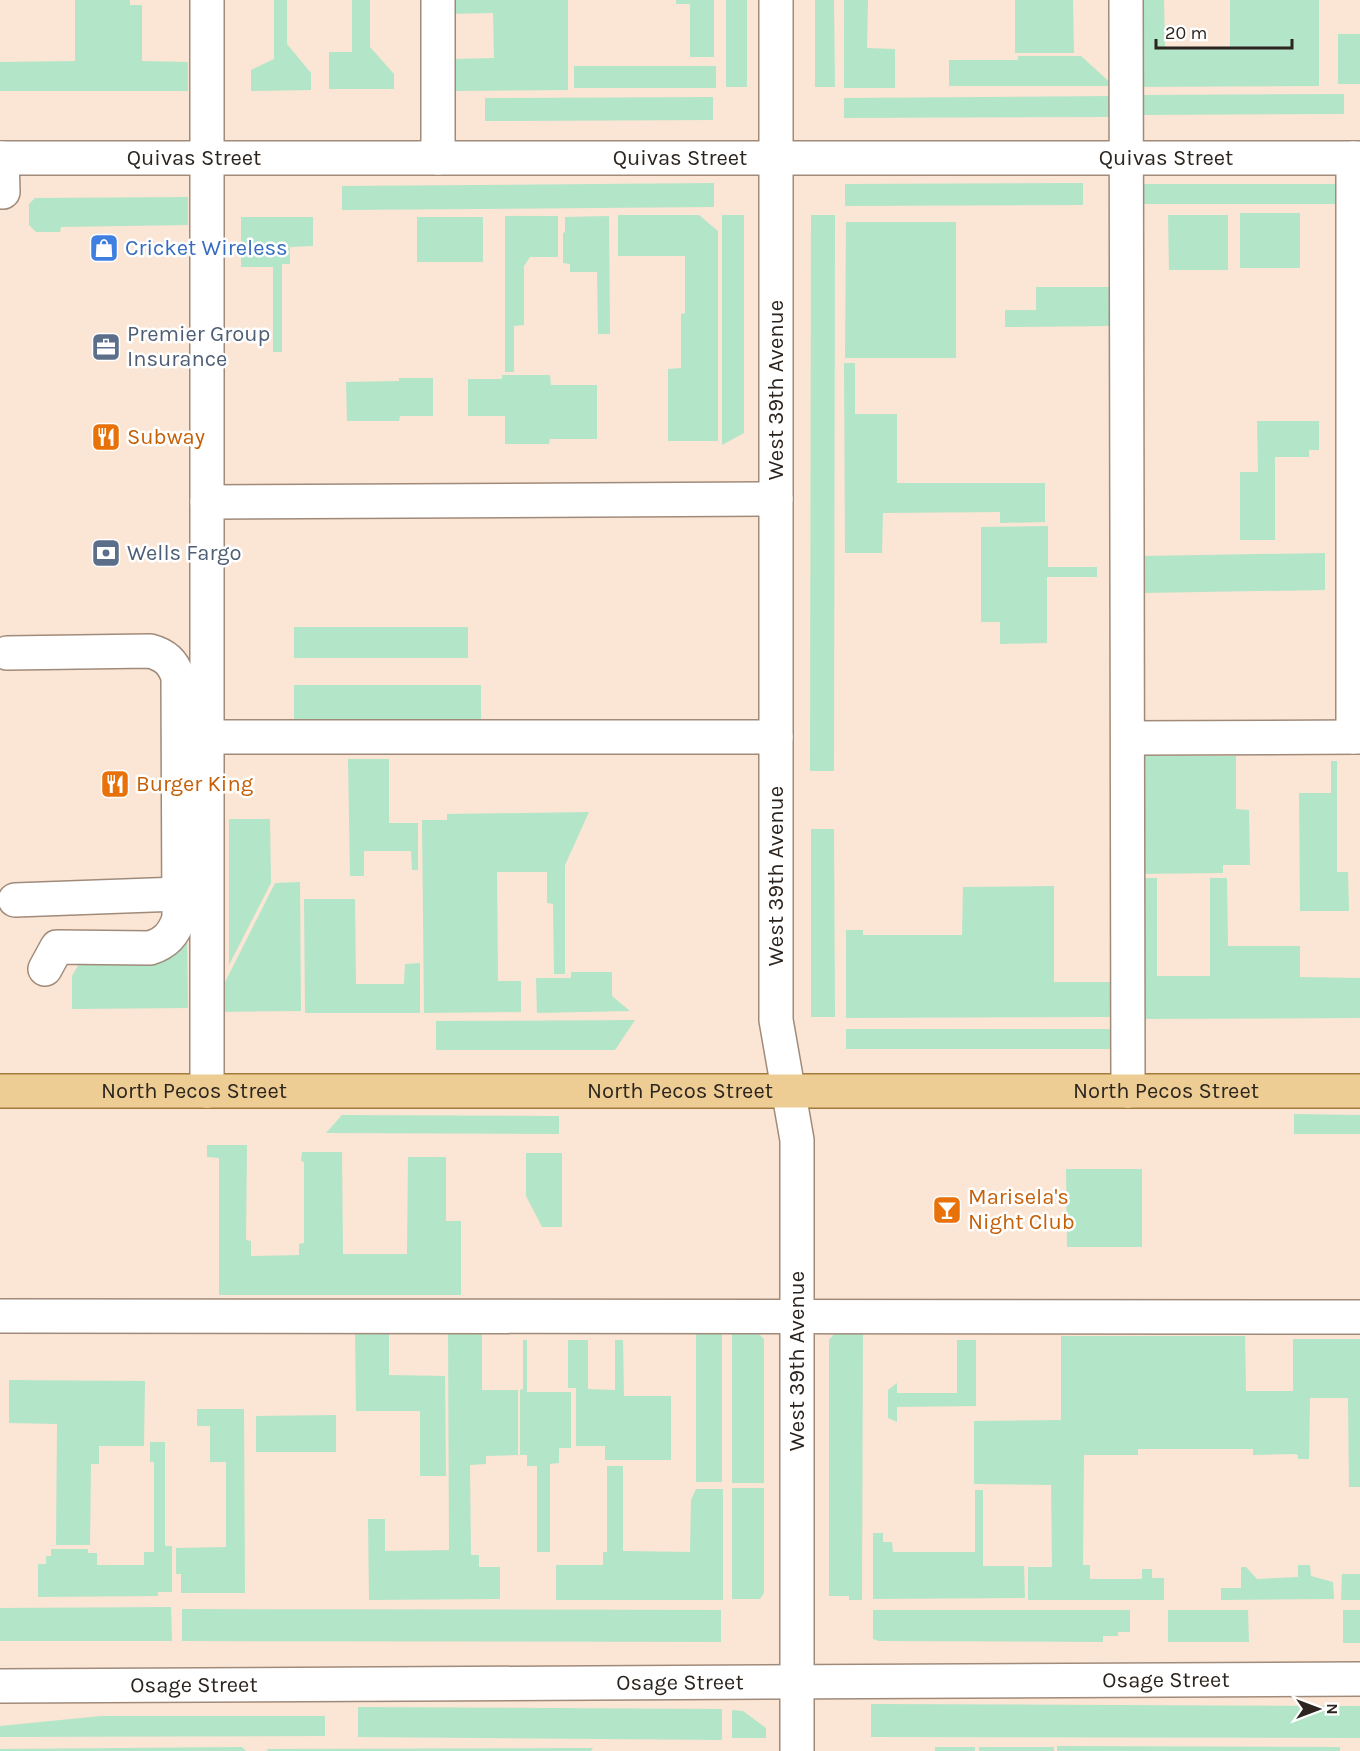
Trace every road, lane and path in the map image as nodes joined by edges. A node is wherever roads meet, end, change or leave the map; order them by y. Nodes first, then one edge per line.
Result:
1 (207, 0) edge
2 (438, 0) edge
3 (776, 0) edge
4 (1126, 0) edge
5 (1, 158) edge
6 (207, 158) junction
7 (438, 158) junction
8 (776, 158) junction
9 (1127, 158) junction
10 (1356, 158) edge
11 (3, 192) dead end
12 (776, 499) junction
13 (207, 502) junction
14 (7, 653) dead end
15 (207, 737) junction
16 (776, 737) junction
17 (1356, 737) edge
18 (1128, 738) junction
19 (179, 894) junction
20 (15, 900) dead end
21 (45, 969) dead end
22 (0, 1091) edge
23 (207, 1091) junction
24 (789, 1091) junction
25 (1128, 1091) junction
26 (1360, 1091) edge
27 (0, 1316) edge
28 (797, 1317) junction
29 (1360, 1317) edge
30 (1360, 1679) edge
31 (797, 1680) junction
32 (0, 1686) edge
33 (797, 1751) edge

1 - 6 street
2 - 7 street
3 - 8 street, West 39th Avenue
4 - 9 street
5 - 6 street, Quivas Street
5 - 11 street
6 - 7 street, Quivas Street
6 - 13 street
7 - 8 street, Quivas Street
8 - 9 street, Quivas Street
8 - 12 street, West 39th Avenue
9 - 10 street, Quivas Street
9 - 18 street
10 - 17 street
12 - 13 street
12 - 16 street, West 39th Avenue
13 - 15 street
14 - 19 street
15 - 16 street
15 - 23 street
16 - 24 street, West 39th Avenue
17 - 18 street
18 - 25 street
19 - 20 street
19 - 21 street
22 - 23 main road, North Pecos Street
23 - 24 main road, North Pecos Street
24 - 25 main road, North Pecos Street
24 - 28 street, West 39th Avenue
25 - 26 main road, North Pecos Street
27 - 28 street
28 - 29 street
28 - 31 street, West 39th Avenue
30 - 31 street, Osage Street
31 - 32 street, Osage Street
31 - 33 street, West 39th Avenue

